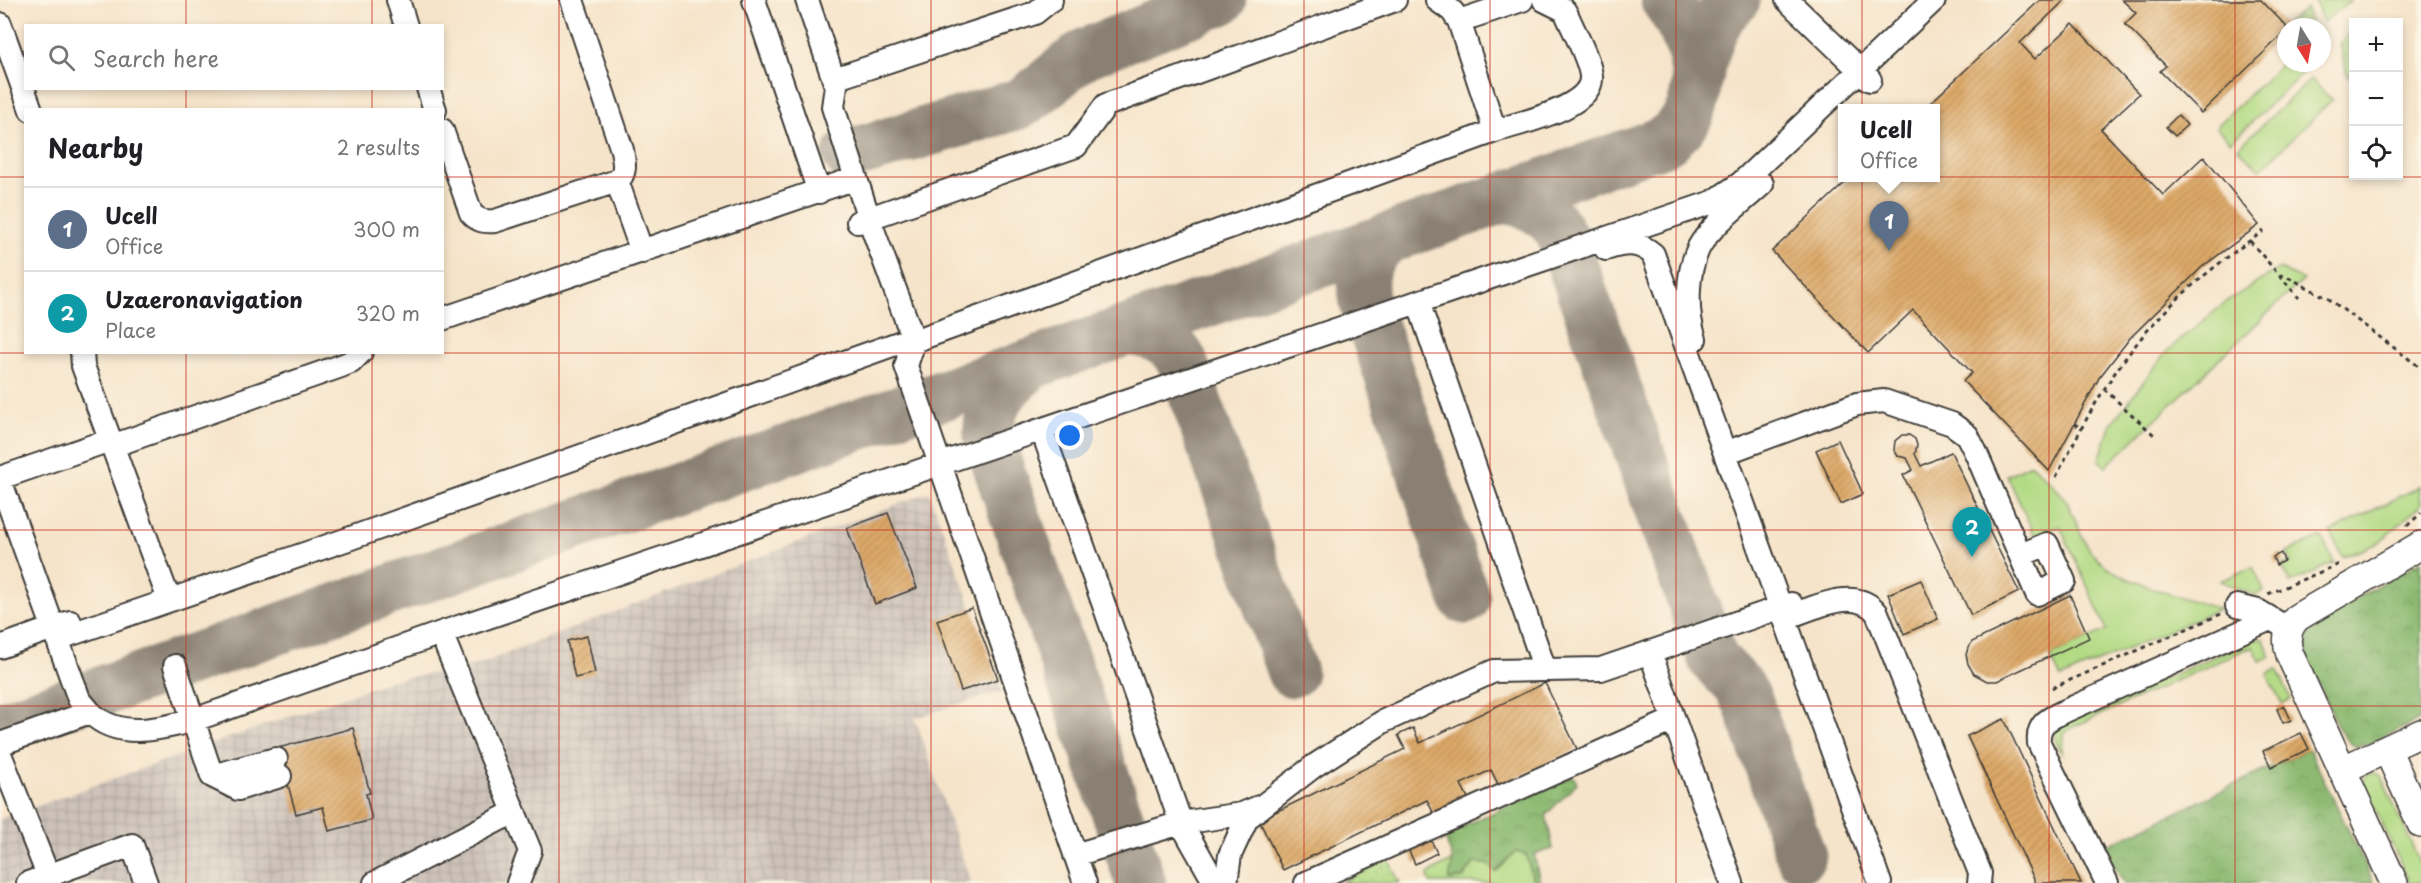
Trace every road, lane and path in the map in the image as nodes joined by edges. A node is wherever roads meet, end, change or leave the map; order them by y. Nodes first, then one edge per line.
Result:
1 (398, 0) edge
2 (572, 0) edge
3 (754, 0) edge
4 (807, 0) edge
5 (1051, 0) edge
6 (1395, 0) edge
7 (1437, 0) edge
8 (1522, 0) edge
9 (1544, 0) edge
10 (1787, 0) edge
11 (1802, 0) edge
12 (1934, 0) edge
13 (1953, 0) edge
14 (1459, 21) junction
15 (0, 24) edge
16 (405, 24) edge
17 (1869, 72) junction
18 (834, 79) junction
19 (429, 90) edge
20 (30, 108) edge
21 (434, 108) edge
22 (1495, 131) junction
23 (444, 136) edge
24 (850, 180) junction
25 (617, 181) junction
26 (819, 192) junction
27 (1669, 215) junction
28 (863, 220) junction
29 (2264, 231) dead end
30 (2250, 241) junction
31 (1699, 247) junction
32 (642, 252) junction
33 (1653, 254) junction
34 (2279, 275) junction
35 (2299, 298) dead end
36 (1420, 307) junction
37 (444, 318) edge
38 (907, 341) junction
39 (82, 354) edge
40 (358, 354) edge
41 (2421, 368) edge
42 (2104, 388) junction
43 (2074, 424) dead end
44 (2082, 428) junction
45 (1044, 434) junction
46 (2154, 435) dead end
47 (111, 443) junction
48 (1732, 457) junction
49 (934, 469) junction
50 (2056, 477) dead end
51 (0, 479) edge
52 (2421, 545) edge
53 (2021, 555) dead end
54 (165, 589) junction
55 (2237, 606) dead end
56 (1787, 610) junction
57 (2280, 624) junction
58 (441, 633) junction
59 (55, 634) junction
60 (0, 647) edge
61 (1650, 652) junction
62 (175, 666) dead end
63 (1543, 666) junction
64 (90, 712) junction
65 (1673, 720) junction
66 (191, 721) junction
67 (2421, 734) edge
68 (0, 744) edge
69 (2387, 750) junction
70 (0, 754) edge
71 (278, 768) dead end
72 (2342, 770) junction
73 (1265, 804) junction
74 (514, 812) junction
75 (1242, 814) junction
76 (1181, 823) junction
77 (2421, 824) edge
78 (1075, 855) junction
79 (1230, 855) junction
80 (42, 881) edge
81 (146, 883) edge
82 (375, 883) edge
83 (518, 883) edge
84 (1085, 883) edge
85 (1215, 883) edge
86 (1226, 883) edge
87 (1306, 883) edge
88 (1732, 883) edge
89 (1880, 883) edge
90 (1891, 883) edge
91 (1966, 883) edge
92 (1978, 883) edge
93 (2107, 883) edge
94 (2394, 883) edge

1 - 16 lane
2 - 25 lane
3 - 26 lane
4 - 18 lane
5 - 18 lane
6 - 28 lane
7 - 14 lane
8 - 14 lane
9 - 22 lane
10 - 17 lane
11 - 17 lane
12 - 17 lane
13 - 17 lane
14 - 22 lane
15 - 20 lane
17 - 27 lane
17 - 31 lane
18 - 24 lane
19 - 21 lane
22 - 38 lane
23 - 25 lane
24 - 26 lane
24 - 28 lane
25 - 32 lane
26 - 32 lane
27 - 31 lane
27 - 33 lane
27 - 36 lane
28 - 38 lane
29 - 30 path
30 - 34 path
30 - 42 path
31 - 33 lane
31 - 48 lane
32 - 37 lane
33 - 36 lane
33 - 48 lane
34 - 35 path
34 - 41 path
36 - 45 lane
36 - 63 lane
38 - 49 lane
38 - 54 lane
38 - 59 lane
39 - 47 lane
40 - 47 lane
42 - 44 path
42 - 46 path
43 - 44 path
44 - 50 path
45 - 49 lane
45 - 76 lane
47 - 51 lane
47 - 54 lane
48 - 53 lane
48 - 56 lane
49 - 58 lane
49 - 78 lane
51 - 59 lane
52 - 57 main road
54 - 59 lane
55 - 57 lane
56 - 61 lane
56 - 63 lane
56 - 89 lane
56 - 90 lane
56 - 91 lane
56 - 92 lane
57 - 72 main road
57 - 93 lane
58 - 66 lane
58 - 74 lane
59 - 60 lane
59 - 64 lane
61 - 63 lane
61 - 65 lane
62 - 66 lane
63 - 73 lane
63 - 75 lane
64 - 66 lane
64 - 68 lane
65 - 87 lane
65 - 88 lane
66 - 71 lane
67 - 69 main road
69 - 72 main road
69 - 77 main road
70 - 80 lane
72 - 94 main road
73 - 75 lane
73 - 79 lane
74 - 82 lane
74 - 83 lane
75 - 76 lane
75 - 79 lane
76 - 78 lane
76 - 85 lane
78 - 84 lane
79 - 86 lane
80 - 81 lane

